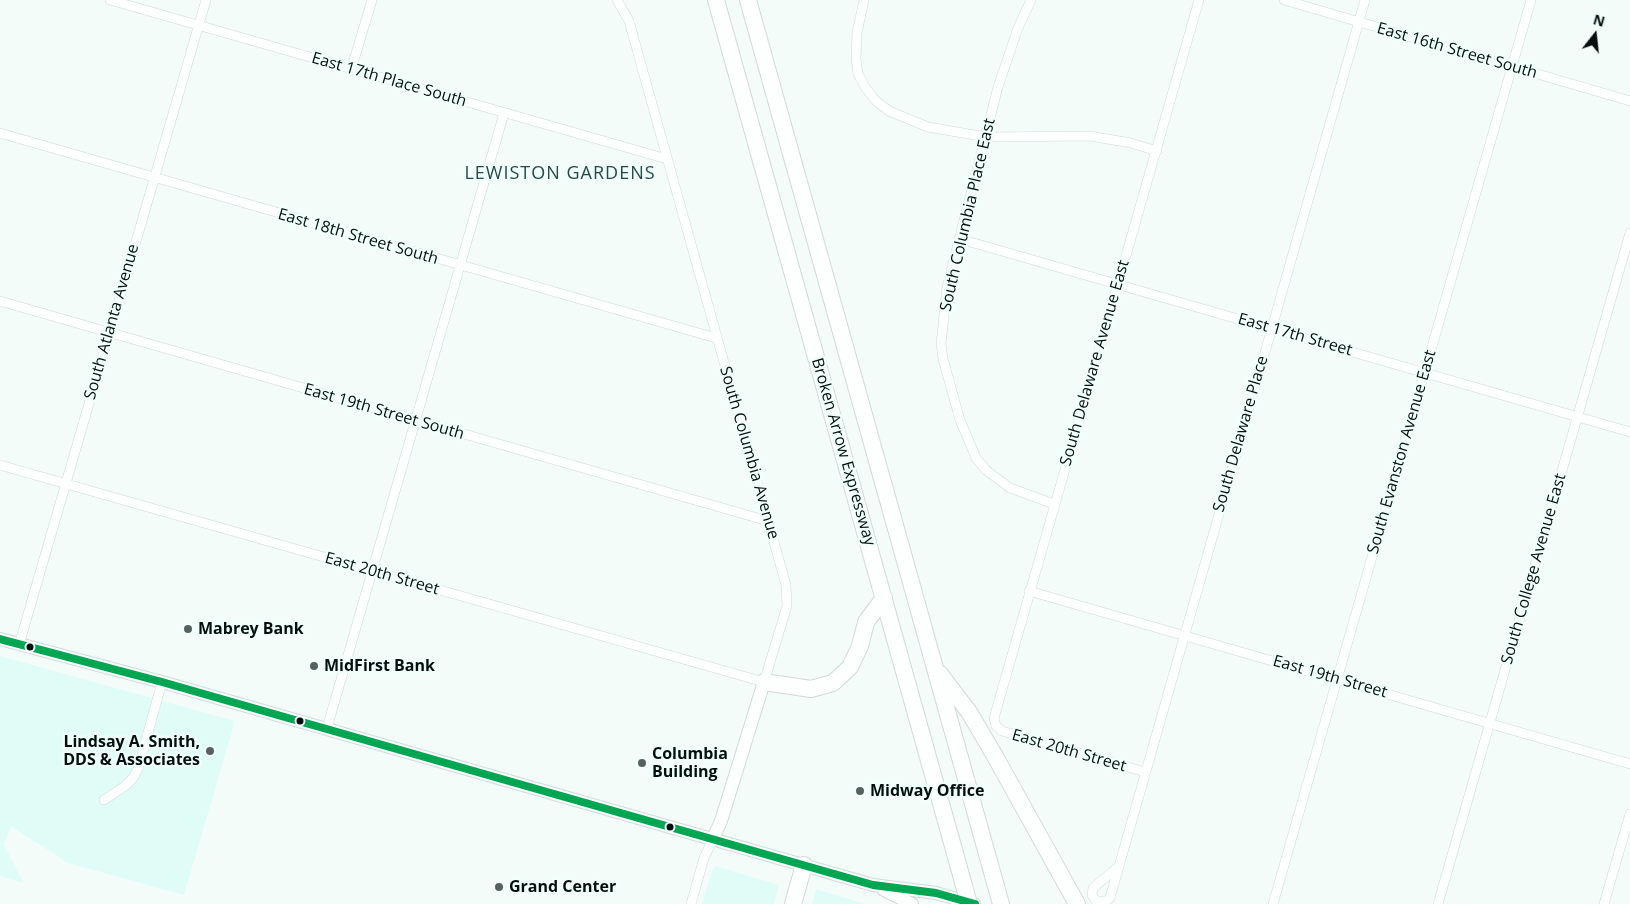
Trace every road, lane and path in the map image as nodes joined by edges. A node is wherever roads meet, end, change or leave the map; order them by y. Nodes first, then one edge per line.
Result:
1 (110, 0) edge
2 (206, 0) edge
3 (372, 0) edge
4 (617, 0) edge
5 (716, 0) edge
6 (748, 0) edge
7 (864, 0) edge
8 (1031, 0) edge
9 (1199, 0) edge
10 (1284, 0) edge
11 (1365, 0) edge
12 (1531, 0) edge
13 (1359, 22) junction
14 (198, 25) junction
15 (1512, 66) junction
16 (351, 70) junction
17 (1630, 101) edge
18 (504, 113) junction
19 (0, 134) edge
20 (986, 137) junction
21 (1157, 151) junction
22 (667, 159) junction
23 (154, 178) junction
24 (1630, 233) edge
25 (960, 239) junction
26 (460, 266) junction
27 (1117, 284) junction
28 (0, 301) edge
29 (1272, 328) junction
30 (109, 333) junction
31 (716, 338) junction
32 (1424, 373) junction
33 (1577, 417) junction
34 (414, 421) junction
35 (1630, 432) edge
36 (0, 465) edge
37 (65, 484) junction
38 (1054, 504) junction
39 (768, 521) junction
40 (372, 571) junction
41 (1029, 591) junction
42 (884, 598) junction
43 (1184, 636) junction
44 (0, 639) edge
45 (19, 645) junction
46 (934, 666) junction
47 (1338, 679) junction
48 (162, 682) junction
49 (764, 682) junction
50 (1490, 724) junction
51 (996, 726) joint
52 (327, 728) junction
53 (1630, 764) edge
54 (1145, 772) junction
55 (104, 800) dead end
56 (1630, 814) edge
57 (713, 839) junction
58 (804, 866) junction
59 (1117, 868) dead end
60 (873, 885) junction
61 (691, 904) edge
62 (793, 904) edge
63 (912, 904) edge
64 (969, 904) edge
65 (975, 904) edge
66 (1001, 904) edge
67 (1077, 904) edge
68 (1273, 904) edge
69 (1438, 904) edge
70 (1604, 904) edge

1 - 14 street, East 17th Place South
2 - 14 street, South Atlanta Avenue
3 - 16 street
4 - 22 street, South Columbia Avenue
5 - 42 highway, Broken Arrow Expressway
6 - 46 highway, Broken Arrow Expressway
7 - 20 street
8 - 20 street, South Columbia Place East
9 - 21 street, South Delaware Avenue East
10 - 13 street, East 16th Street South
11 - 13 street, South Delaware Place
12 - 15 street, South Evanston Avenue East
13 - 15 street, East 16th Street South
13 - 29 street, South Delaware Place
14 - 16 street, East 17th Place South
14 - 23 street, South Atlanta Avenue
15 - 17 street, East 16th Street South
15 - 32 street, South Evanston Avenue East
16 - 18 street, East 17th Place South
18 - 22 street, East 17th Place South
18 - 26 street
19 - 23 street, East 18th Street South
20 - 21 street
20 - 25 street, South Columbia Place East
21 - 27 street, South Delaware Avenue East
22 - 31 street, South Columbia Avenue
23 - 26 street, East 18th Street South
23 - 30 street, South Atlanta Avenue
24 - 33 street, South College Avenue East
25 - 27 street, East 17th Street
25 - 38 street, South Columbia Place East
26 - 31 street, East 18th Street South
26 - 34 street
27 - 29 street, East 17th Street
27 - 38 street, South Delaware Avenue East
28 - 30 street, East 19th Street South
29 - 32 street, East 17th Street
29 - 43 street, South Delaware Place
30 - 34 street, East 19th Street South
30 - 37 street, South Atlanta Avenue
31 - 39 street, South Columbia Avenue
32 - 33 street, East 17th Street
32 - 47 street, South Evanston Avenue East
33 - 35 street, East 17th Street
33 - 50 street, South College Avenue East
34 - 39 street, East 19th Street South
34 - 40 street
36 - 37 street, East 20th Street
37 - 40 street, East 20th Street
37 - 45 street, South Atlanta Avenue
38 - 41 street, South Delaware Avenue East
39 - 49 street, South Columbia Avenue
40 - 49 street, East 20th Street
40 - 52 street
41 - 43 street, East 19th Street
41 - 51 street, South Delaware Avenue East
42 - 49 highway
42 - 64 highway, Broken Arrow Expressway, bridge
43 - 47 street, East 19th Street
43 - 54 street, South Delaware Place
44 - 45 main road
45 - 48 main road
46 - 66 highway, Broken Arrow Expressway
46 - 67 highway
47 - 50 street, East 19th Street
47 - 68 street, South Evanston Avenue East
48 - 52 main road
48 - 55 street
49 - 57 main road, South Columbia Avenue
50 - 53 street, East 19th Street
50 - 69 street, South College Avenue East
51 - 54 street, East 20th Street
52 - 57 main road
54 - 59 street, South Delaware Place
56 - 70 street
57 - 58 main road
57 - 61 street, South Columbia Avenue
58 - 60 main road
58 - 62 highway
60 - 63 main road
60 - 65 main road

